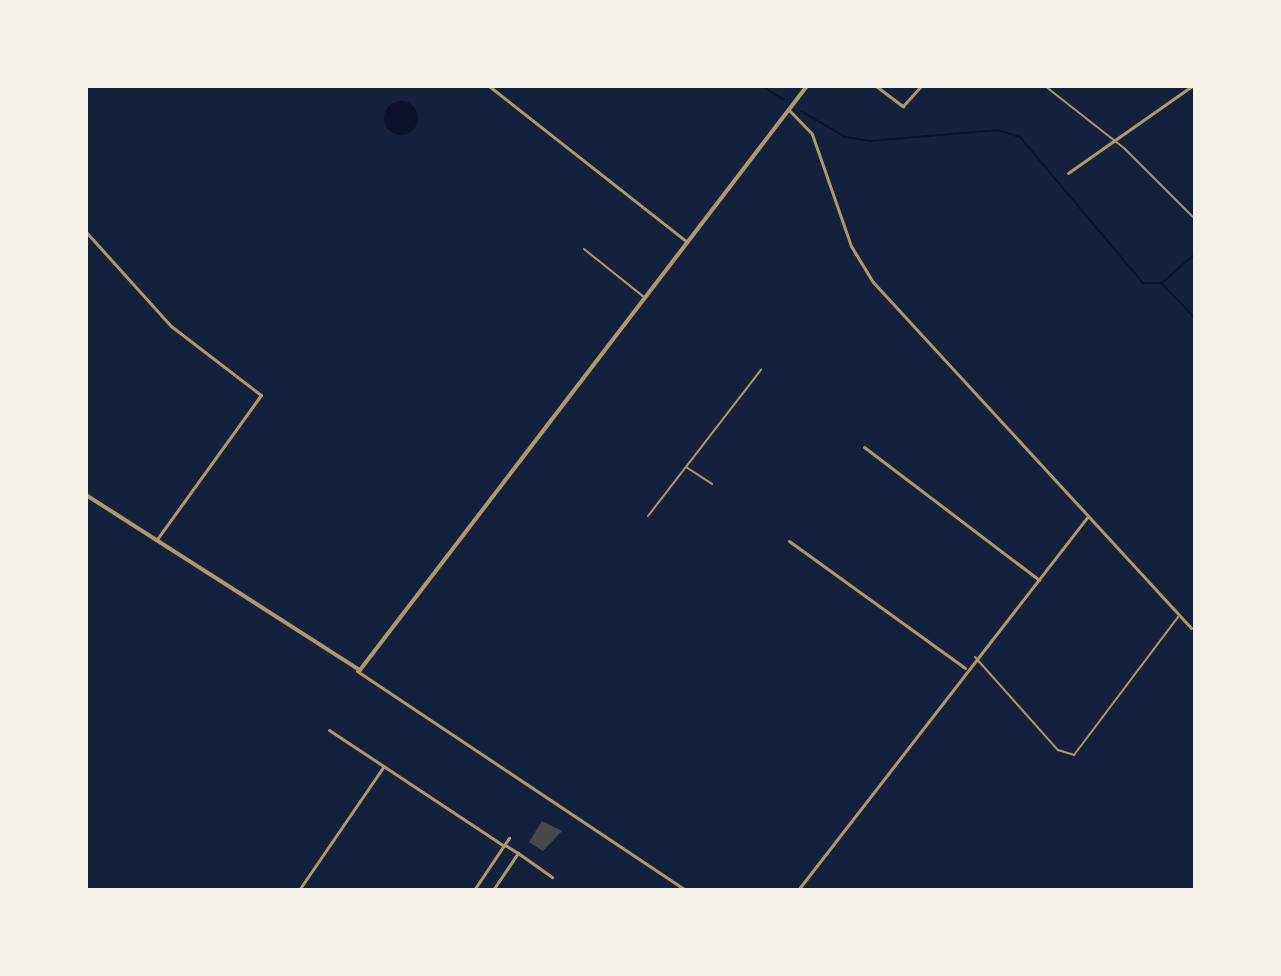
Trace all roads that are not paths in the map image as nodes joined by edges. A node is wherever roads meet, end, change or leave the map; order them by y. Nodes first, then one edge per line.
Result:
1 (489, 86) edge
2 (807, 86) edge
3 (876, 86) edge
4 (921, 86) edge
5 (1045, 86) edge
6 (1193, 87) edge
7 (789, 110) junction
8 (1114, 141) junction
9 (1068, 173) dead end
10 (1193, 217) dead end
11 (86, 232) edge
12 (687, 242) junction
13 (584, 249) dead end
14 (645, 297) junction
15 (761, 370) dead end
16 (864, 447) dead end
17 (685, 467) junction
18 (712, 484) dead end
19 (86, 495) edge
20 (648, 516) dead end
21 (1088, 516) junction
22 (157, 539) junction
23 (789, 541) dead end
24 (1039, 580) junction
25 (1179, 616) junction
26 (1193, 630) edge
27 (975, 657) junction
28 (965, 668) junction
29 (357, 671) junction
30 (329, 730) dead end
31 (384, 766) junction
32 (509, 838) dead end
33 (504, 845) junction
34 (518, 853) junction
35 (552, 877) dead end
36 (477, 889) edge
37 (299, 890) edge
38 (493, 890) edge
39 (685, 890) edge
40 (798, 890) edge

1 - 12 street
2 - 7 street
3 - 4 street
5 - 8 lane
6 - 8 street
7 - 12 street
7 - 21 street
8 - 9 street
8 - 10 lane
11 - 22 street
12 - 14 street
13 - 14 lane
14 - 29 street
15 - 17 lane
16 - 24 street
17 - 18 lane
17 - 20 lane
19 - 22 street
21 - 24 street
21 - 25 street
22 - 29 street
23 - 28 street
24 - 27 street
25 - 26 street
25 - 27 lane
27 - 28 street
28 - 40 street
29 - 39 street
30 - 31 street
31 - 33 street
31 - 37 street
32 - 33 street
33 - 34 street
33 - 36 street
34 - 35 street
34 - 38 street

